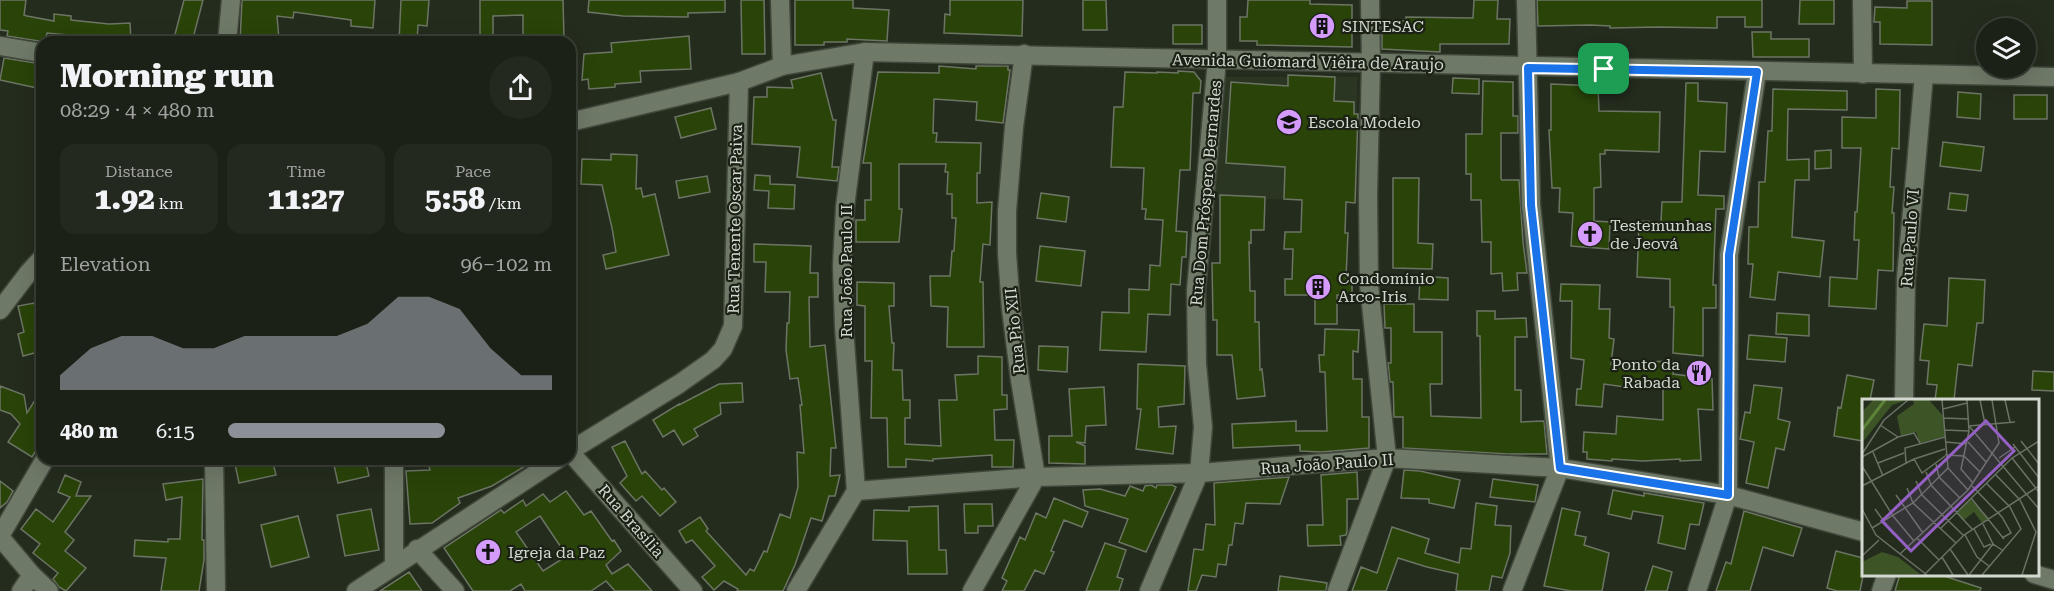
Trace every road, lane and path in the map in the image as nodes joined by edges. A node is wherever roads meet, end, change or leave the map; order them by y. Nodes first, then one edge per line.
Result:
1 (231, 0) edge
2 (780, 0) edge
3 (1217, 0) edge
4 (1370, 0) edge
5 (1526, 0) edge
6 (1862, 0) edge
7 (228, 36) edge
8 (0, 46) edge
9 (36, 51) edge
10 (865, 52) junction
11 (1024, 54) junction
12 (1217, 60) junction
13 (1371, 62) junction
14 (782, 66) junction
15 (1528, 68) junction
16 (1757, 72) junction
17 (1863, 74) junction
18 (1924, 75) junction
19 (2054, 77) edge
20 (739, 82) junction
21 (576, 121) edge
22 (36, 264) edge
23 (0, 310) edge
24 (1904, 399) edge
25 (576, 447) edge
26 (576, 458) edge
27 (1387, 458) junction
28 (41, 465) edge
29 (214, 465) edge
30 (394, 465) edge
31 (549, 465) edge
32 (1560, 468) junction
33 (1199, 473) junction
34 (1036, 477) junction
35 (856, 491) junction
36 (1728, 495) junction
37 (1862, 532) edge
38 (0, 536) edge
39 (417, 549) junction
40 (394, 566) junction
41 (32, 574) junction
42 (1886, 576) edge
43 (2039, 576) edge
44 (2054, 580) edge
45 (21, 591) edge
46 (49, 591) edge
47 (216, 591) edge
48 (356, 591) edge
49 (455, 591) edge
50 (693, 591) edge
51 (796, 591) edge
52 (972, 591) edge
53 (1149, 591) edge
54 (1337, 591) edge
55 (1512, 591) edge
56 (1696, 591) edge
57 (1881, 591) edge

1 - 7 street
2 - 14 street
3 - 12 street, Rua Dom Próspero Bernardes
4 - 13 street
5 - 15 street
6 - 17 street
8 - 9 street
10 - 11 street, Avenida Guiomard Viêira de Araujo
10 - 14 street, Avenida Guiomard Viêira de Araujo
10 - 35 street, Rua João Paulo II
11 - 12 street, Avenida Guiomard Viêira de Araujo
11 - 34 street, Rua Pio XII
12 - 13 street, Avenida Guiomard Viêira de Araujo
12 - 33 street, Rua Dom Próspero Bernardes
13 - 15 street, Avenida Guiomard Viêira de Araujo
13 - 27 street
14 - 20 street, Avenida Guiomard Viêira de Araujo
15 - 16 street, Avenida Guiomard Viêira de Araujo
15 - 32 street
16 - 17 street, Avenida Guiomard Viêira de Araujo
16 - 36 street
17 - 18 street, Avenida Guiomard Viêira de Araujo
18 - 19 street, Avenida Guiomard Viêira de Araujo
18 - 24 street, Rua Paulo VI
20 - 21 street, Avenida Guiomard Viêira de Araujo
20 - 25 street, Rua Tenente Oscar Paiva
22 - 23 street
26 - 50 street, Rua Brasília
27 - 32 street, Rua João Paulo II
27 - 33 street, Rua João Paulo II
27 - 54 street
28 - 38 street
29 - 47 street
30 - 40 street
31 - 39 street
32 - 36 street, Rua João Paulo II
32 - 55 street
33 - 34 street, Rua João Paulo II
33 - 53 street, Rua Dom Próspero Bernardes
34 - 35 street, Rua João Paulo II
34 - 52 street
35 - 51 street
36 - 37 street, Rua João Paulo II
36 - 56 street
38 - 41 street
39 - 40 street
39 - 49 street
40 - 48 street
41 - 45 street
41 - 46 street
42 - 57 street
43 - 44 street

